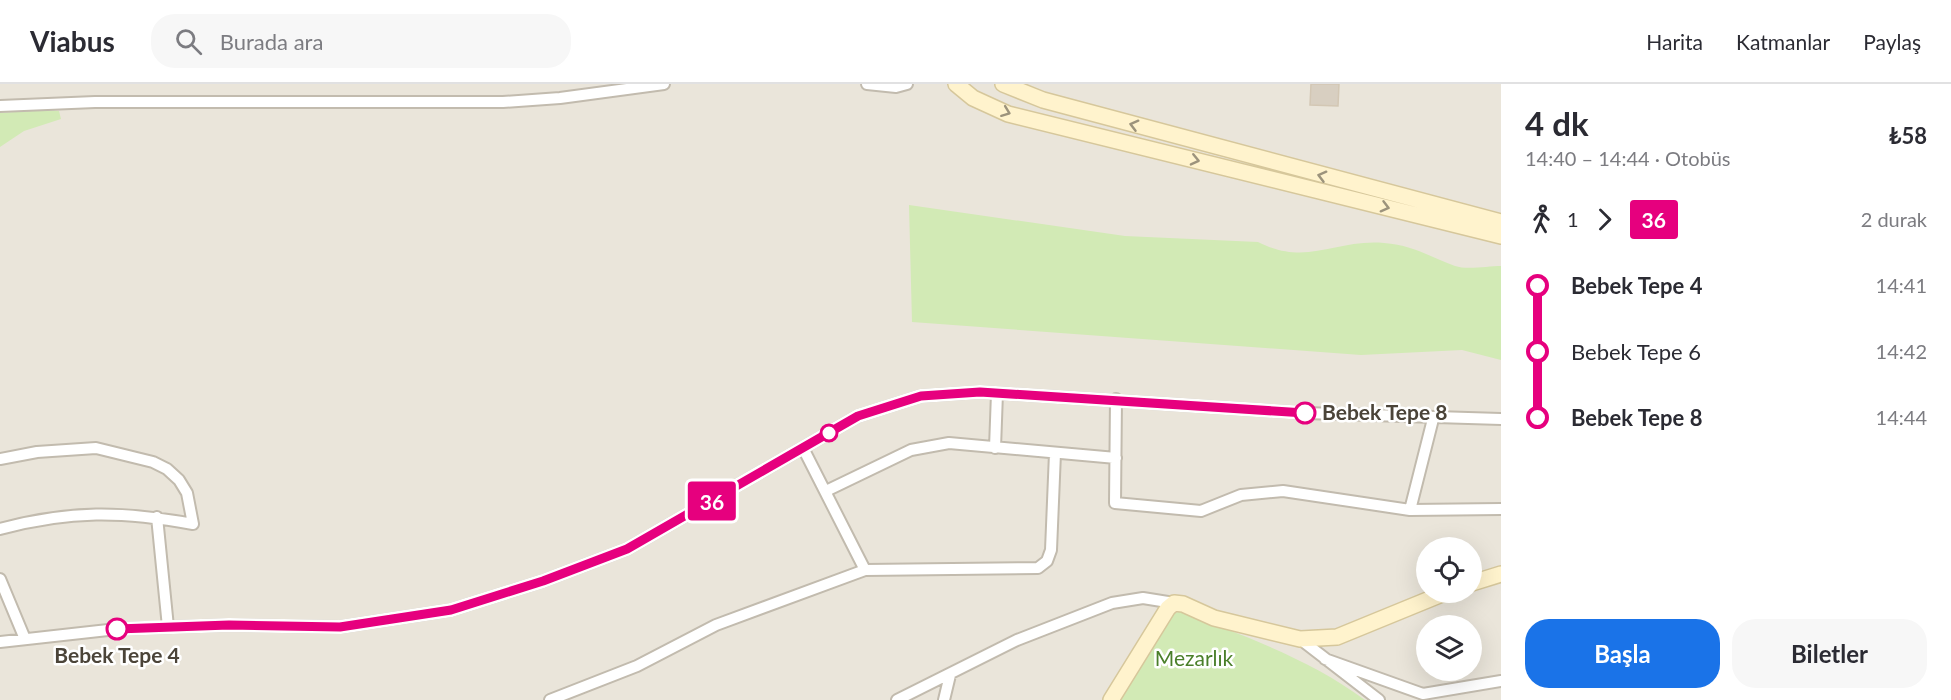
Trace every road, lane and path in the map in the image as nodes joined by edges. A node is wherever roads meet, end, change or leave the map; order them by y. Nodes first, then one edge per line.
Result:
1 (664, 84) edge
2 (867, 84) edge
3 (907, 84) edge
4 (956, 84) edge
5 (1003, 84) edge
6 (0, 106) edge
7 (1501, 222) edge
8 (1501, 236) edge
9 (998, 393) junction
10 (1116, 399) junction
11 (1433, 419) junction
12 (1501, 419) edge
13 (803, 448) junction
14 (995, 448) junction
15 (1055, 453) junction
16 (1116, 458) junction
17 (0, 459) edge
18 (826, 491) junction
19 (1501, 509) edge
20 (1410, 510) junction
21 (157, 517) junction
22 (0, 530) edge
23 (864, 570) junction
24 (1501, 574) edge
25 (0, 579) edge
26 (1482, 580) edge
27 (1174, 603) junction
28 (1420, 603) edge
29 (168, 627) junction
30 (25, 639) junction
31 (1300, 639) junction
32 (0, 642) edge
33 (1325, 659) junction
34 (950, 675) junction
35 (1501, 681) edge
36 (550, 700) edge
37 (897, 700) edge
38 (944, 700) edge
39 (1110, 700) edge
40 (1379, 700) edge

1 - 6 street
2 - 3 street
4 -> 8 street
7 -> 5 street
9 - 10 street
9 - 13 street
9 - 14 street
10 - 11 street
10 - 16 street
11 - 12 street
11 - 20 street
13 - 18 street
13 - 29 street
14 - 15 street
14 - 18 street
15 - 16 street
15 - 23 street
16 - 20 street
17 - 21 street
18 - 23 street
19 - 20 street
21 - 22 street
21 - 29 street
23 - 36 street
24 - 26 street
25 - 30 street
27 - 31 street
27 - 34 street
27 - 39 street
28 - 31 street
29 - 30 street
30 - 32 street
31 - 33 street
33 - 35 street
33 - 40 street
34 - 37 street
34 - 38 street

